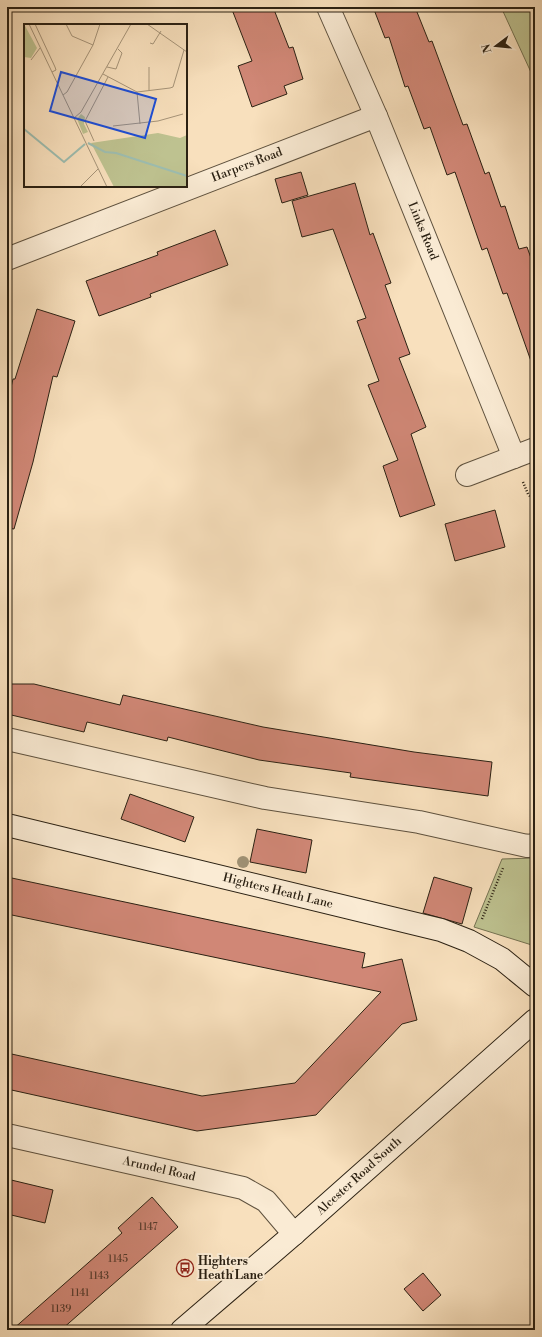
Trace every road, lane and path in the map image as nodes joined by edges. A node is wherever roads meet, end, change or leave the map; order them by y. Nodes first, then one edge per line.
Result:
1 (328, 7) edge
2 (376, 116) junction
3 (7, 259) edge
4 (535, 449) edge
5 (514, 457) junction
6 (467, 475) dead end
7 (7, 739) edge
8 (7, 825) edge
9 (513, 842) junction
10 (535, 845) edge
11 (472, 944) junction
12 (535, 986) edge
13 (535, 1020) edge
14 (7, 1135) edge
15 (294, 1234) junction
16 (182, 1330) edge

1 - 2 street, Links Road
2 - 3 street, Harpers Road
2 - 5 street, Links Road
4 - 5 street
5 - 6 street
7 - 9 street
8 - 11 street, Highters Heath Lane
9 - 10 street
9 - 11 path
11 - 12 street, Highters Heath Lane
13 - 15 street, Alcester Road South
14 - 15 street, Arundel Road
15 - 16 street, Alcester Road South

